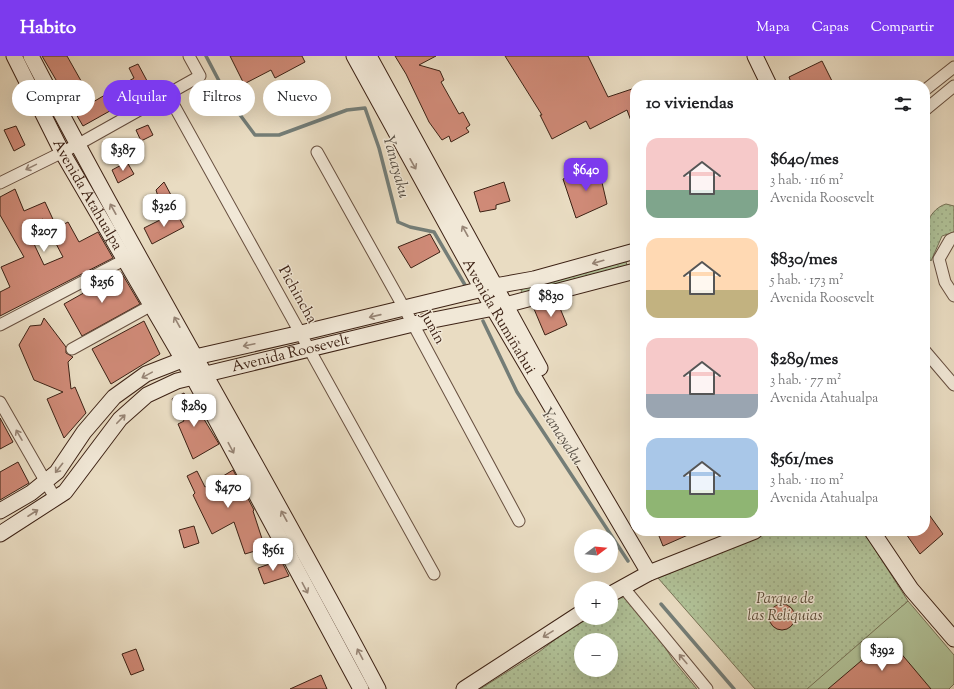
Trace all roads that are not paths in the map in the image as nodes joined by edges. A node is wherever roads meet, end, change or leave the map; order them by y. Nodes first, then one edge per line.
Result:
1 (14, 56) edge
2 (31, 56) edge
3 (189, 56) edge
4 (354, 56) edge
5 (370, 56) edge
6 (755, 56) edge
7 (954, 67) edge
8 (767, 80) edge
9 (181, 86) edge
10 (930, 86) edge
11 (954, 86) edge
12 (930, 106) edge
13 (394, 115) junction
14 (127, 116) edge
15 (180, 116) edge
16 (77, 145) junction
17 (62, 152) junction
18 (317, 152) dead end
19 (0, 182) edge
20 (954, 238) edge
21 (630, 254) edge
22 (124, 260) junction
23 (630, 272) edge
24 (488, 288) junction
25 (454, 296) junction
26 (954, 296) edge
27 (150, 306) junction
28 (499, 306) junction
29 (404, 309) junction
30 (460, 315) junction
31 (413, 324) junction
32 (0, 325) edge
33 (301, 333) junction
34 (310, 348) junction
35 (72, 349) dead end
36 (930, 357) edge
37 (189, 358) junction
38 (199, 375) junction
39 (954, 385) edge
40 (0, 402) edge
41 (45, 481) junction
42 (55, 498) junction
43 (0, 511) edge
44 (519, 520) dead end
45 (0, 534) edge
46 (742, 536) edge
47 (875, 536) edge
48 (650, 573) junction
49 (434, 574) dead end
50 (620, 589) edge
51 (574, 618) edge
52 (954, 639) edge
53 (361, 689) edge
54 (378, 689) edge
55 (464, 689) edge
56 (707, 689) edge

1 - 17 street, Avenida Atahualpa
2 - 16 street, Avenida Atahualpa
3 - 9 street
4 - 13 street, Avenida Rumiñahui
5 - 13 street, Avenida Rumiñahui
6 - 8 street
7 - 10 street
11 - 12 street
13 - 24 street, Avenida Rumiñahui
14 - 16 street
15 - 33 street, Pichincha
16 - 17 street
37 -> 16 street, Avenida Atahualpa
17 -> 19 street
17 - 22 street, Avenida Atahualpa
18 - 29 street, Junín
20 - 26 street
21 -> 24 street, Avenida Roosevelt
22 - 27 street, Avenida Atahualpa
22 - 32 street
23 - 28 street, Avenida Roosevelt
24 - 25 street, Avenida Roosevelt
24 - 28 street, Avenida Rumiñahui
25 - 29 street, Avenida Roosevelt
25 - 30 street
27 - 35 street
27 - 37 street, Avenida Atahualpa
28 - 30 street, Avenida Roosevelt
28 - 48 street, Avenida Rumiñahui
29 - 31 street, Junín
29 -> 33 street, Avenida Roosevelt
30 - 31 street, Avenida Roosevelt
31 - 34 street, Avenida Roosevelt
31 - 44 street, Junín
33 - 34 street, Pichincha
33 -> 37 street, Avenida Roosevelt
34 - 38 street, Avenida Roosevelt
34 - 49 street, Pichincha
36 - 39 street
37 - 38 street, Avenida Atahualpa
37 -> 41 street, Avenida Roosevelt
42 -> 38 street, Avenida Roosevelt
38 -> 53 street, Avenida Atahualpa
54 -> 38 street, Avenida Atahualpa
41 -> 40 street
41 - 42 street
41 - 43 street, Avenida Roosevelt
45 -> 42 street, Avenida Roosevelt
46 - 48 street
47 - 52 street
48 - 50 street
56 -> 50 street
51 -> 55 street

